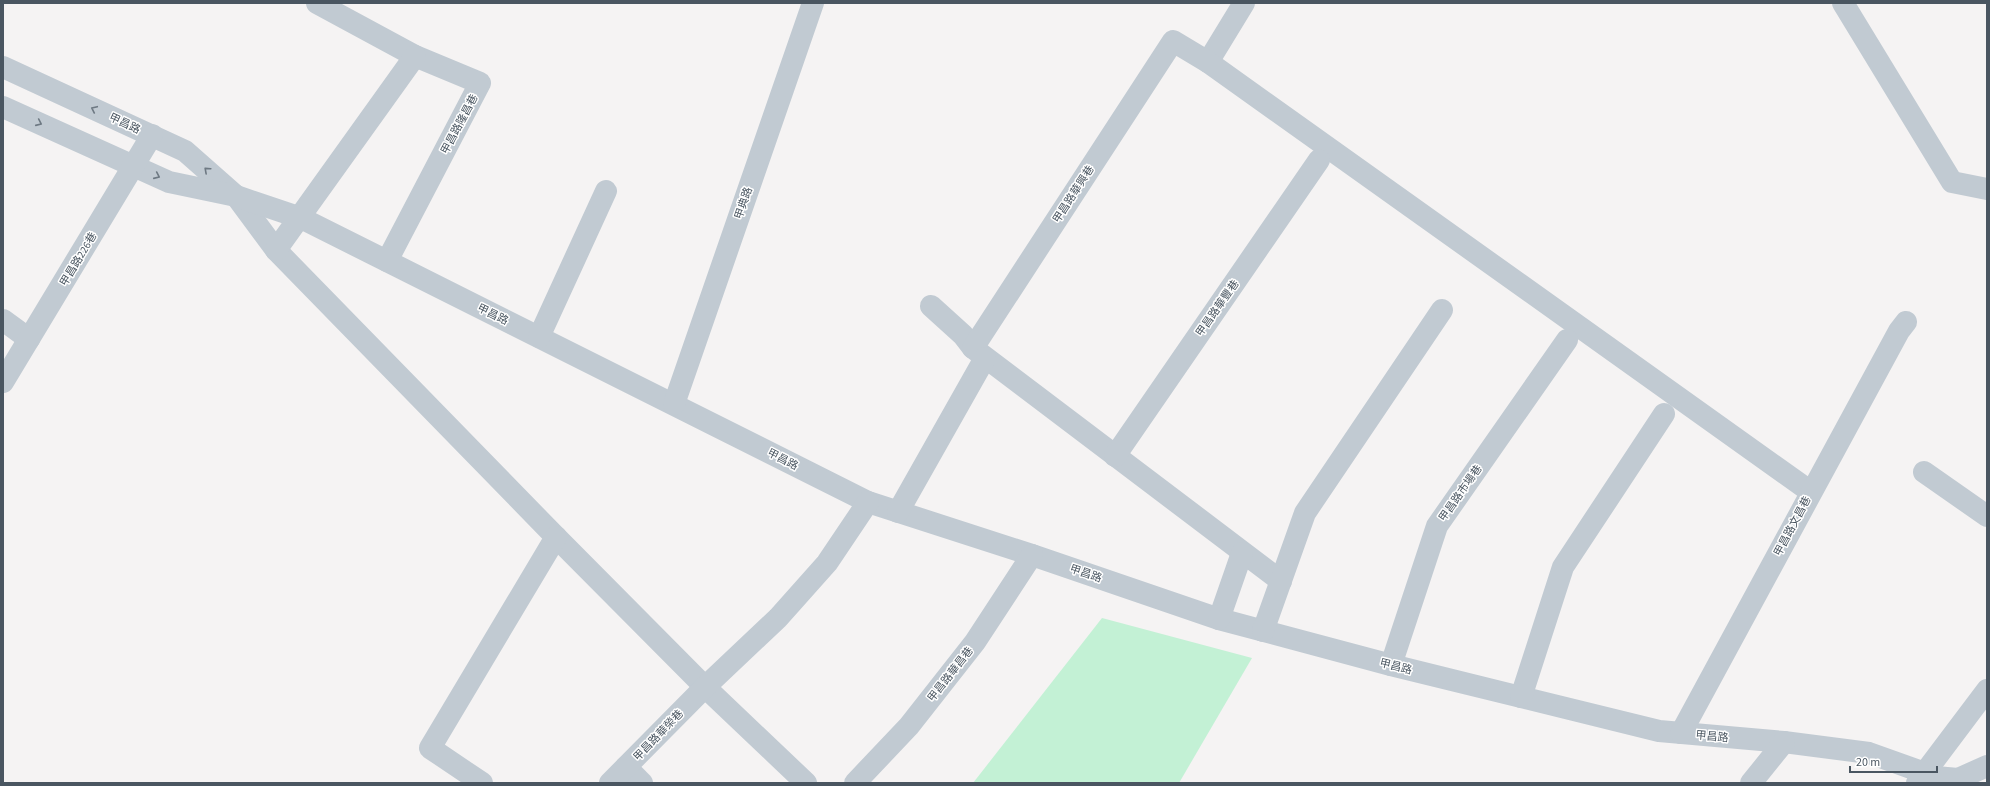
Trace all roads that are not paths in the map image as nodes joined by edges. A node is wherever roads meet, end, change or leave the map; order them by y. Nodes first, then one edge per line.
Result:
1 (317, 3) edge
2 (813, 3) edge
3 (1244, 3) edge
4 (1843, 3) edge
5 (415, 56) junction
6 (1208, 62) junction
7 (3, 67) edge
8 (3, 107) edge
9 (152, 135) junction
10 (1319, 160) dead end
11 (134, 166) junction
12 (1987, 189) edge
13 (606, 191) dead end
14 (236, 196) junction
15 (301, 218) junction
16 (276, 250) junction
17 (387, 261) junction
18 (931, 306) dead end
19 (1442, 310) dead end
20 (3, 320) edge
21 (1906, 322) dead end
22 (539, 337) junction
23 (29, 339) junction
24 (1567, 340) dead end
25 (979, 353) junction
26 (3, 382) edge
27 (674, 404) junction
28 (1664, 414) dead end
29 (1115, 456) junction
30 (1924, 472) dead end
31 (1811, 492) junction
32 (868, 502) junction
33 (898, 512) junction
34 (1987, 516) edge
35 (556, 537) junction
36 (1242, 553) junction
37 (1032, 555) junction
38 (1281, 581) junction
39 (1219, 619) junction
40 (1263, 631) junction
41 (1391, 665) junction
42 (705, 687) junction
43 (1987, 690) edge
44 (1521, 697) junction
45 (1681, 733) junction
46 (1784, 742) junction
47 (1987, 766) edge
48 (626, 768) junction
49 (1920, 778) edge
50 (1959, 781) edge
51 (482, 783) edge
52 (610, 783) edge
53 (642, 783) edge
54 (806, 783) edge
55 (855, 783) edge
56 (1751, 783) edge

1 - 5 street, 甲昌路隆昌巷
2 - 27 street, 甲典路
3 - 6 street
4 - 12 street
5 - 15 street
5 - 17 street, 甲昌路隆昌巷
6 - 25 street, 甲昌路華興巷
6 - 31 street
9 -> 7 street, 甲昌路
8 -> 11 street, 甲昌路
9 - 11 street, 甲昌路226巷
14 -> 9 street, 甲昌路
10 - 29 street, 甲昌路華豐巷
11 -> 14 street, 甲昌路
11 - 23 street, 甲昌路226巷
13 - 22 street
14 - 15 street, 甲昌路
14 - 16 street
15 - 16 street
15 - 17 street, 甲昌路
16 - 35 street
17 - 22 street, 甲昌路
18 - 25 street
19 - 38 street
20 - 23 street
21 - 31 street, 甲昌路文昌巷
22 - 27 street, 甲昌路
23 - 26 street, 甲昌路226巷
24 - 41 street, 甲昌路市場巷
25 - 29 street
25 - 33 street, 甲昌路華興巷
27 - 32 street, 甲昌路
28 - 44 street
29 - 36 street
30 - 34 street
31 - 45 street, 甲昌路文昌巷
32 - 33 street, 甲昌路
32 - 42 street, 甲昌路華榮巷
33 - 37 street, 甲昌路
35 - 42 street
35 - 51 street
36 - 38 street
36 - 39 street
37 - 39 street, 甲昌路
37 - 55 street, 甲昌路華昌巷
38 - 40 street
39 - 40 street, 甲昌路
40 - 41 street, 甲昌路
41 - 44 street, 甲昌路
42 - 48 street, 甲昌路華榮巷
42 - 54 street
43 - 49 street
44 - 45 street, 甲昌路
45 - 46 street, 甲昌路
46 - 49 street, 甲昌路
46 - 56 street
47 - 50 street, 甲昌路
48 - 52 street, 甲昌路華榮巷
48 - 53 street
49 - 50 street, 甲昌路

